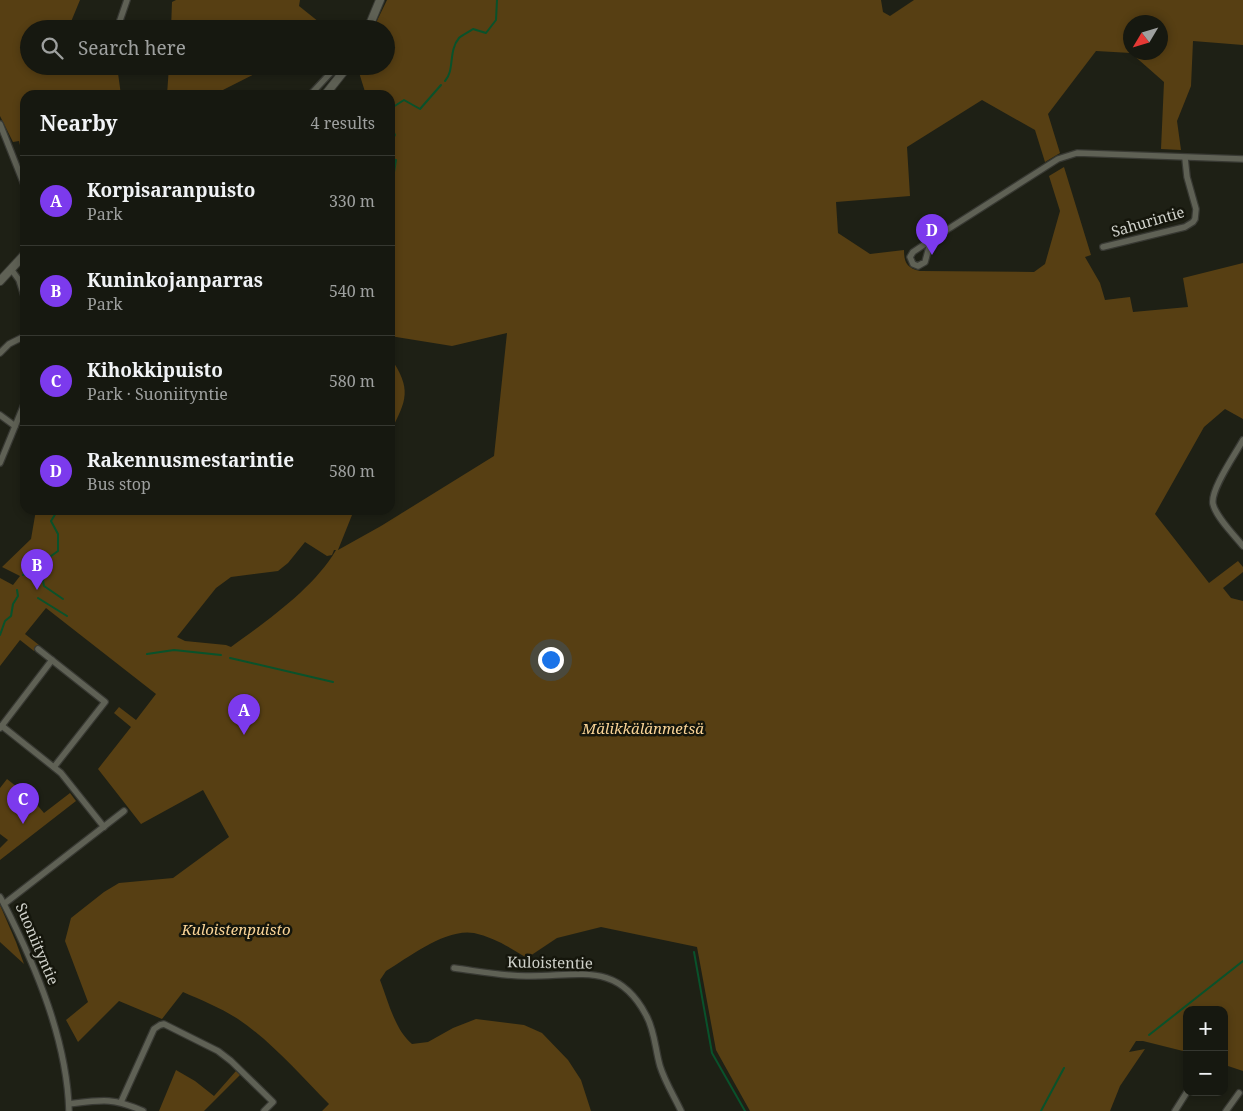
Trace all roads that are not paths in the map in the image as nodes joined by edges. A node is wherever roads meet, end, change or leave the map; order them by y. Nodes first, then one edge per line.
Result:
1 (127, 0) edge
2 (380, 0) edge
3 (120, 20) edge
4 (372, 20) edge
5 (329, 75) edge
6 (341, 75) edge
7 (316, 90) edge
8 (329, 90) edge
9 (0, 124) edge
10 (1185, 158) junction
11 (1243, 159) edge
12 (20, 174) edge
13 (931, 240) junction
14 (1103, 247) dead end
15 (20, 259) edge
16 (11, 269) junction
17 (0, 280) edge
18 (20, 283) edge
19 (20, 339) edge
20 (0, 353) edge
21 (20, 414) edge
22 (0, 415) edge
23 (15, 426) junction
24 (1243, 440) edge
25 (0, 463) edge
26 (1243, 546) edge
27 (38, 649) dead end
28 (52, 660) junction
29 (1, 727) edge
30 (54, 766) junction
31 (124, 811) dead end
32 (104, 827) junction
33 (0, 897) edge
34 (4, 904) junction
35 (454, 968) dead end
36 (1239, 1093) dead end
37 (1184, 1096) edge
38 (121, 1102) junction
39 (69, 1108) edge
40 (143, 1111) edge
41 (264, 1111) edge
42 (682, 1111) edge
43 (1175, 1111) edge
44 (1226, 1111) edge

1 - 3 street
2 - 4 main road
5 - 7 street
6 - 8 main road
9 - 12 street
10 - 11 street
10 - 13 street
10 - 14 street, Sahurintie
13 - 13 street
15 - 16 main road
16 - 17 main road
16 - 18 street
19 - 20 street
21 - 23 street
22 - 23 street
23 - 25 street
24 - 26 street
27 - 28 street
28 - 29 street
28 - 30 street
29 - 30 street
30 - 32 street
31 - 32 street, Suoniityntie
32 - 34 street, Suoniityntie
33 - 34 street
34 - 39 street, Suoniityntie
35 - 42 street, Kuloistentie
36 - 44 street
37 - 43 street
38 - 39 street
38 - 40 street
38 - 41 street

